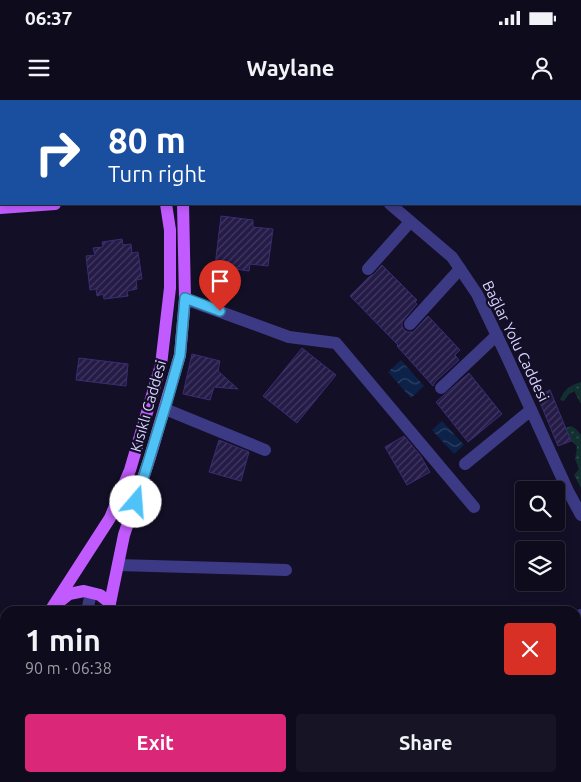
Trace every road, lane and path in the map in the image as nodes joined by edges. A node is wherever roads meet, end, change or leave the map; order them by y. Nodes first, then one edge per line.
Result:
1 (41, 205) edge
2 (166, 205) edge
3 (183, 205) edge
4 (391, 205) edge
5 (0, 208) edge
6 (410, 222) junction
7 (368, 269) dead end
8 (460, 269) junction
9 (185, 298) junction
10 (410, 324) dead end
11 (497, 335) junction
12 (441, 388) dead end
13 (164, 410) junction
14 (531, 410) junction
15 (265, 450) dead end
16 (465, 464) dead end
17 (474, 507) dead end
18 (581, 515) edge
19 (118, 566) junction
20 (286, 570) dead end
21 (91, 593) junction
22 (54, 606) edge
23 (56, 606) edge
24 (87, 606) edge
25 (109, 606) edge
26 (110, 606) edge

1 - 5 main road
2 - 22 main road
3 - 9 main road, Kısıklı Caddesi
4 - 6 street, Bağlar Yolu Caddesi
6 - 7 street
6 - 8 street, Bağlar Yolu Caddesi
8 - 10 street
8 - 11 street, Bağlar Yolu Caddesi
9 - 13 main road, Kısıklı Caddesi
9 - 17 street
11 - 12 street
11 - 14 street, Bağlar Yolu Caddesi
13 - 15 street
13 - 19 main road, Kısıklı Caddesi
14 - 16 street
14 - 18 street, Bağlar Yolu Caddesi
19 - 20 street
19 - 26 main road, Kısıklı Caddesi
21 - 23 main road
21 - 24 street
21 - 25 main road

